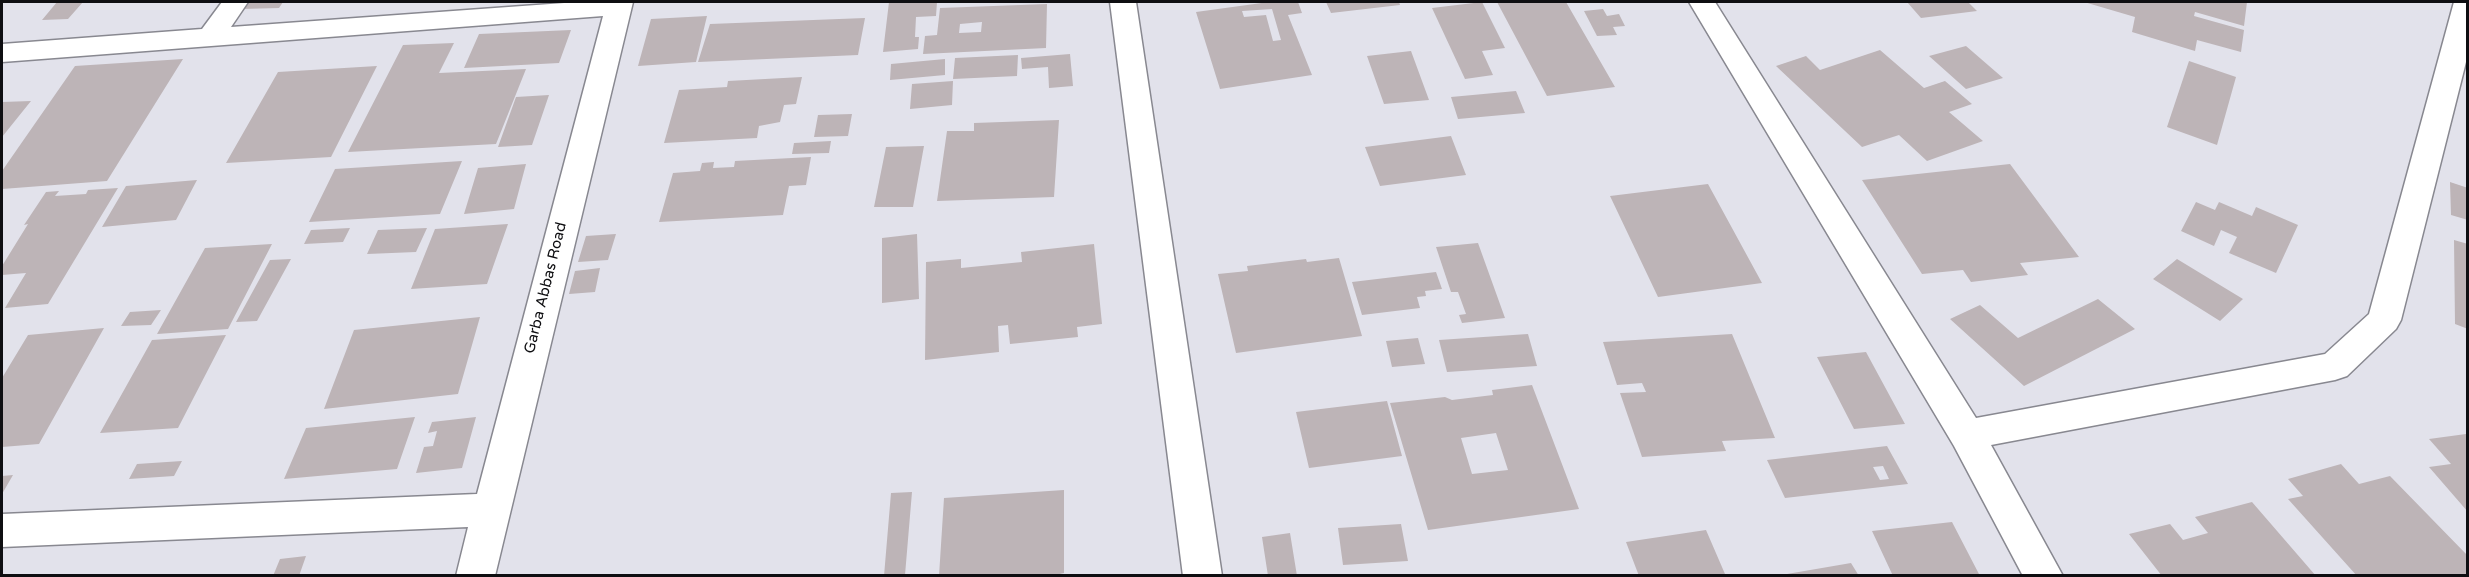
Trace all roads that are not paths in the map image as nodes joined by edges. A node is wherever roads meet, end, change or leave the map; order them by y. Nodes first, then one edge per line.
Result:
1 (235, 2) edge
2 (1123, 2) edge
3 (1702, 2) edge
4 (2467, 2) edge
5 (619, 4) edge
6 (210, 38) junction
7 (2, 53) edge
8 (1967, 435) junction
9 (490, 510) junction
10 (2, 531) edge
11 (475, 576) edge
12 (1203, 576) edge
13 (2044, 576) edge

1 - 6 street
2 - 12 street
3 - 8 street
4 - 8 street
5 - 6 street
5 - 9 street, Garba Abbas Road
6 - 7 street
8 - 13 street
9 - 10 street
9 - 11 street, Garba Abbas Road

